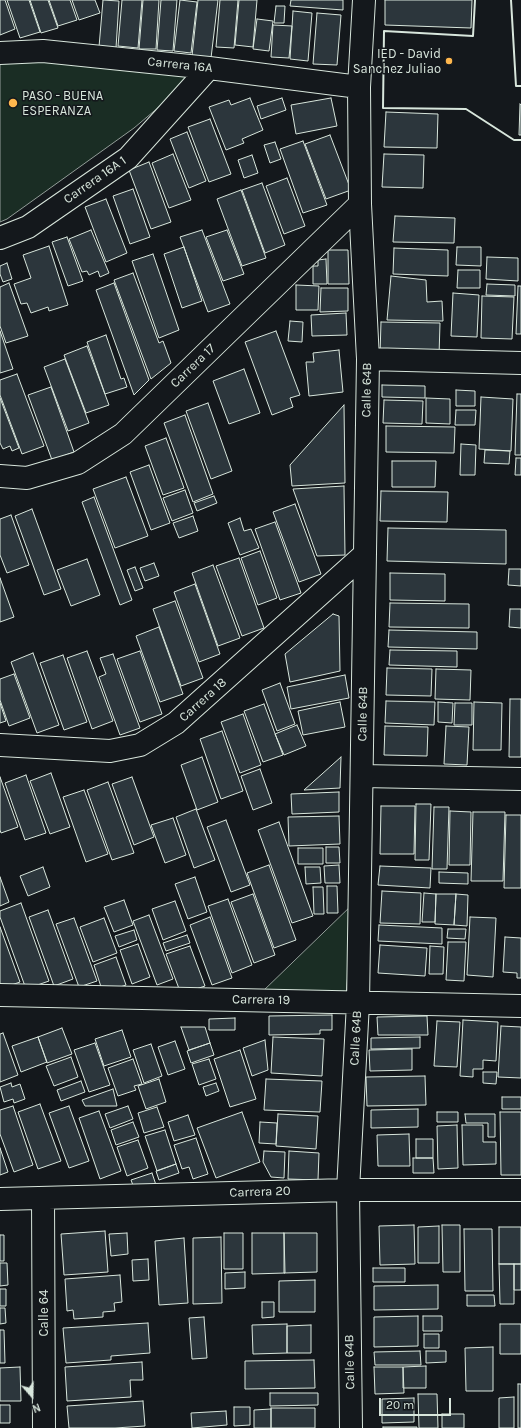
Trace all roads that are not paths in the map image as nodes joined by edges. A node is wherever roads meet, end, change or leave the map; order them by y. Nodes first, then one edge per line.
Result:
1 (364, 0) edge
2 (0, 53) edge
3 (209, 68) junction
4 (359, 87) junction
5 (360, 204) junction
6 (0, 238) edge
7 (368, 359) junction
8 (521, 363) edge
9 (0, 476) edge
10 (365, 554) junction
11 (0, 745) edge
12 (362, 776) junction
13 (521, 779) edge
14 (0, 994) edge
15 (358, 1003) junction
16 (521, 1006) edge
17 (348, 1190) junction
18 (521, 1190) edge
19 (43, 1198) junction
20 (0, 1199) edge
21 (44, 1428) edge
22 (351, 1428) edge

1 - 4 street, Calle 64B
2 - 3 street, Carrera 16A
3 - 4 street, Carrera 16A
3 - 6 street, Carrera 16A 1
4 - 5 street, Calle 64B
5 - 7 street, Calle 64B
5 - 9 street, Carrera 17
7 - 8 street
7 - 10 street, Calle 64B
10 - 11 street, Carrera 18
10 - 12 street, Calle 64B
12 - 13 street
12 - 15 street, Calle 64B
14 - 15 street, Carrera 19
15 - 16 street, Carrera 19
15 - 17 street, Calle 64B
17 - 18 street, Carrera 20
17 - 19 street, Carrera 20
17 - 22 street, Calle 64B
19 - 20 street, Carrera 20
19 - 21 street, Calle 64

